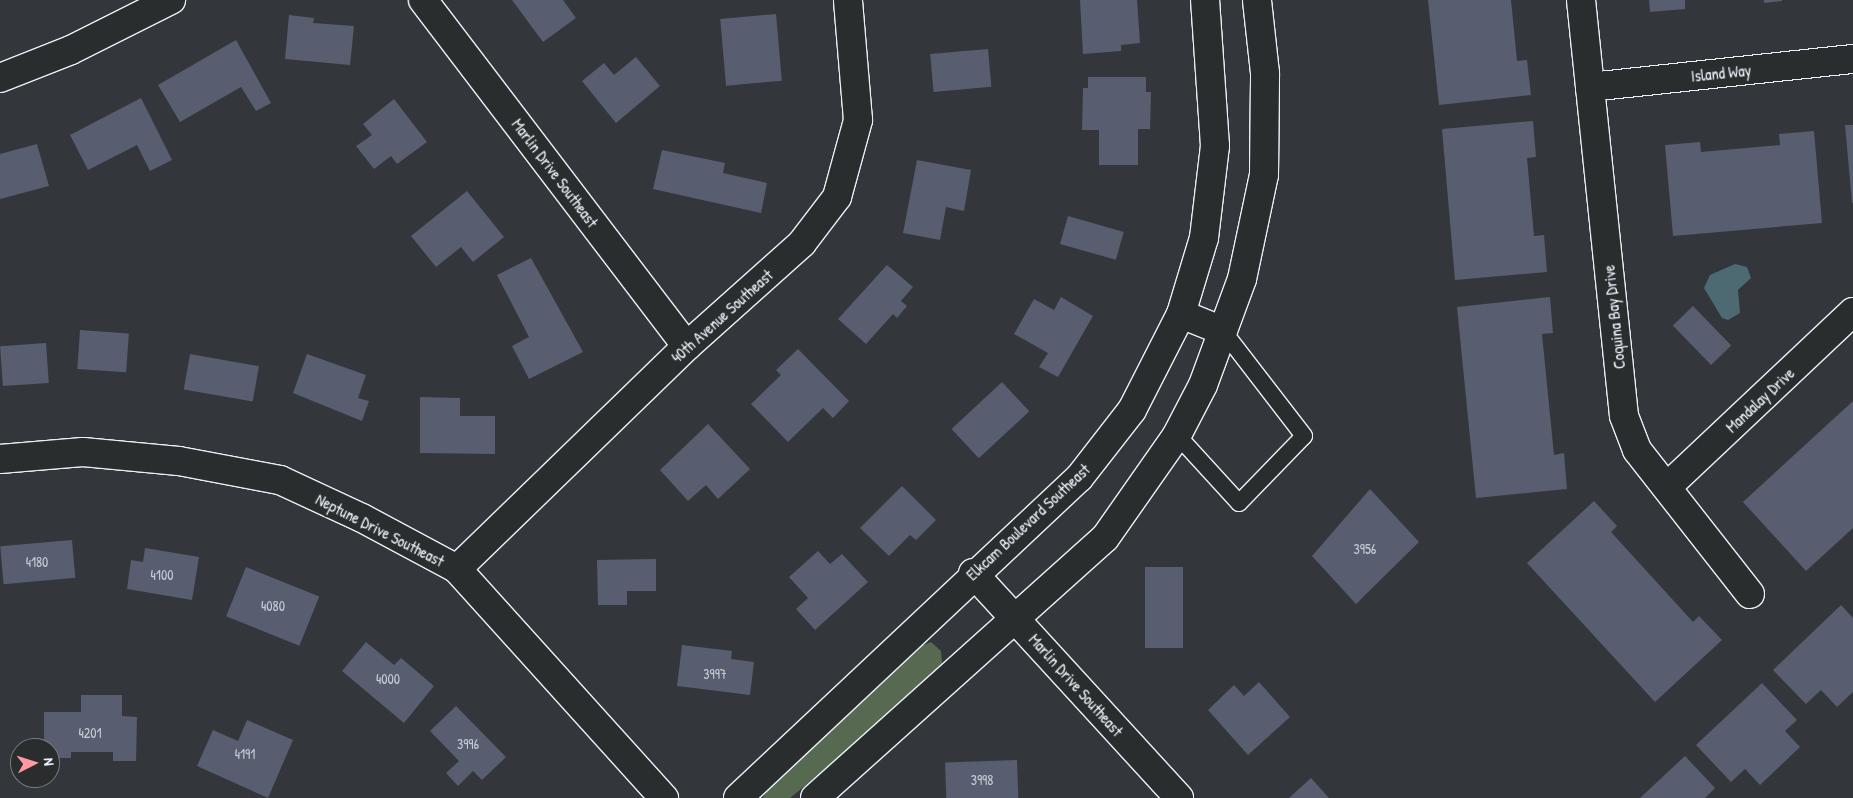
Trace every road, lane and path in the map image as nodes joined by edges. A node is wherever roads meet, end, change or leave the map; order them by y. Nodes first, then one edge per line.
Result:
1 (171, 0) edge
2 (423, 0) edge
3 (848, 0) edge
4 (1206, 0) edge
5 (1257, 0) edge
6 (1581, 0) edge
7 (1853, 59) edge
8 (0, 78) edge
9 (1590, 87) junction
10 (1853, 312) edge
11 (1181, 314) junction
12 (1223, 330) junction
13 (687, 346) junction
14 (1177, 436) junction
15 (0, 459) edge
16 (1666, 487) junction
17 (457, 569) junction
18 (974, 573) junction
19 (1750, 594) dead end
20 (1018, 619) junction
21 (664, 798) edge
22 (738, 798) edge
23 (815, 798) edge
24 (1178, 798) edge

1 - 8 street
2 - 13 street, Marlin Drive Southeast
3 - 13 street, 40th Avenue Southeast
4 - 11 street, Elkcam Boulevard Southeast
5 - 12 street
6 - 9 street, Coquina Bay Drive
7 - 9 street, Island Way
9 - 16 street, Coquina Bay Drive
10 - 16 street, Mandalay Drive
11 - 12 street
11 - 18 street, Elkcam Boulevard Southeast
12 - 14 street
12 - 14 lane
13 - 17 street, 40th Avenue Southeast
14 - 20 street
15 - 17 street, Neptune Drive Southeast
16 - 19 street, Coquina Bay Drive
17 - 21 street, Neptune Drive Southeast
18 - 20 street, Marlin Drive Southeast
18 - 22 street, Elkcam Boulevard Southeast
20 - 23 street
20 - 24 street, Marlin Drive Southeast

